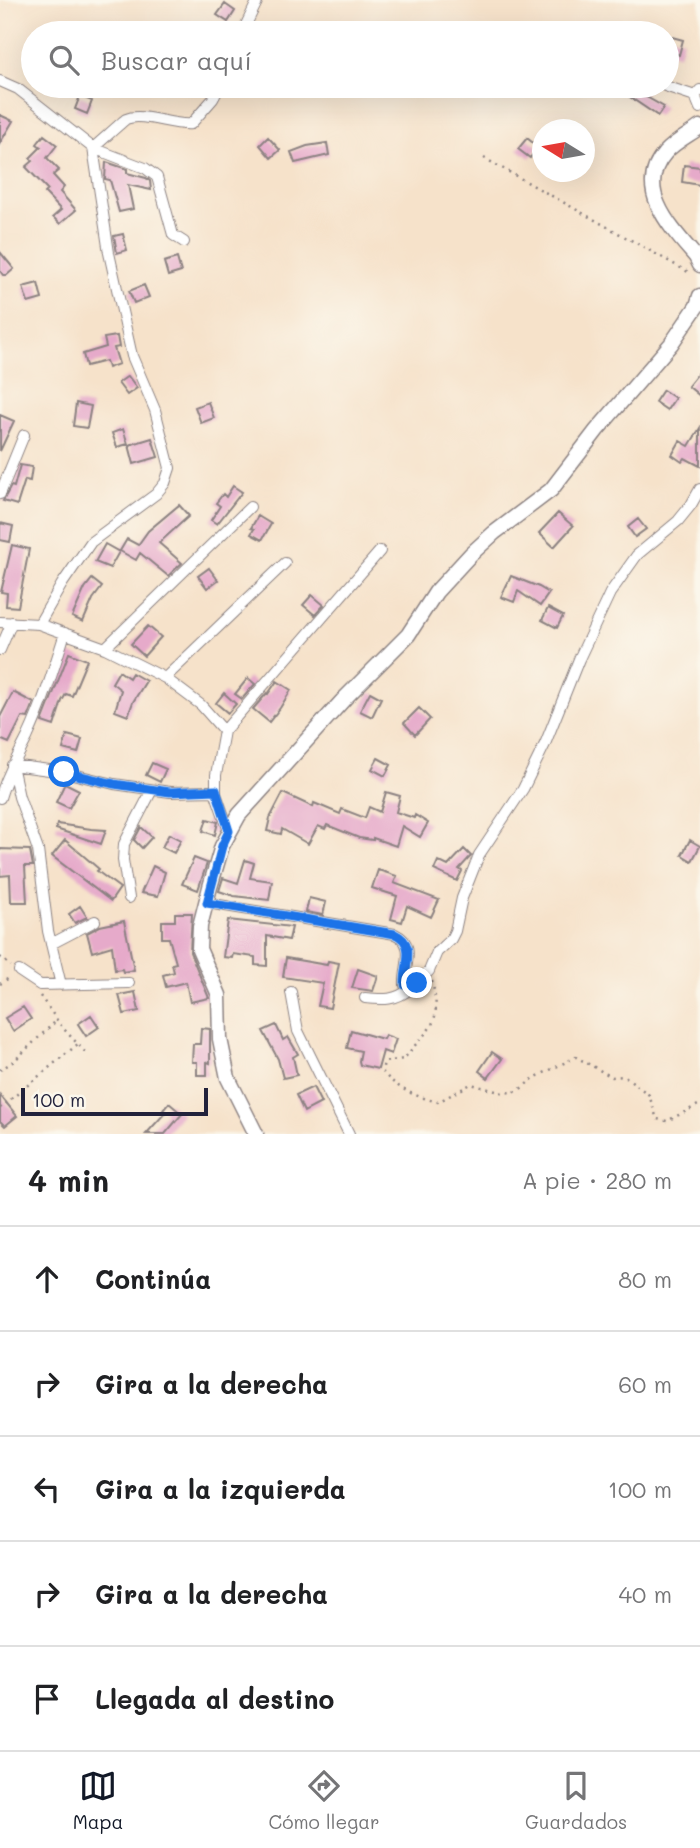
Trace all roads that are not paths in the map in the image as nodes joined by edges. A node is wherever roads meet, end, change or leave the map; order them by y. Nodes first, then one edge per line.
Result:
1 (258, 0) edge
2 (248, 21) edge
3 (0, 80) edge
4 (679, 89) edge
5 (21, 91) edge
6 (698, 93) edge
7 (29, 98) edge
8 (214, 98) edge
9 (700, 108) edge
10 (700, 127) edge
11 (93, 148) junction
12 (184, 242) dead end
13 (694, 269) edge
14 (700, 296) edge
15 (24, 435) dead end
16 (700, 489) edge
17 (0, 494) edge
18 (250, 507) dead end
19 (380, 551) dead end
20 (285, 563) dead end
21 (0, 622) edge
22 (12, 622) junction
23 (39, 624) junction
24 (65, 633) junction
25 (105, 648) junction
26 (0, 650) edge
27 (165, 678) junction
28 (224, 731) junction
29 (12, 765) junction
30 (152, 790) junction
31 (216, 790) junction
32 (0, 798) edge
33 (229, 831) junction
34 (129, 898) dead end
35 (207, 903) junction
36 (95, 921) dead end
37 (51, 944) junction
38 (19, 971) dead end
39 (129, 983) dead end
40 (61, 985) junction
41 (411, 988) junction
42 (291, 992) dead end
43 (365, 998) dead end
44 (257, 1134) edge
45 (349, 1134) edge

1 - 2 street
3 - 5 street
4 - 6 street
6 - 9 street
7 - 11 street
8 - 11 street
10 - 13 street
11 - 12 street
11 - 23 street
14 - 33 street
15 - 17 street
16 - 41 street
18 - 25 street
19 - 28 street
20 - 27 street
21 - 22 street
22 - 23 street
22 - 26 street
23 - 24 street
24 - 25 street
24 - 29 street
25 - 27 street
27 - 28 street
28 - 31 street
29 - 30 street
29 - 32 street
29 - 37 street
30 - 31 street
30 - 34 street
31 - 33 street
33 - 35 street
35 - 41 street
35 - 44 street
36 - 37 street
37 - 40 street
38 - 40 street
39 - 40 street
41 - 43 street
42 - 45 street

